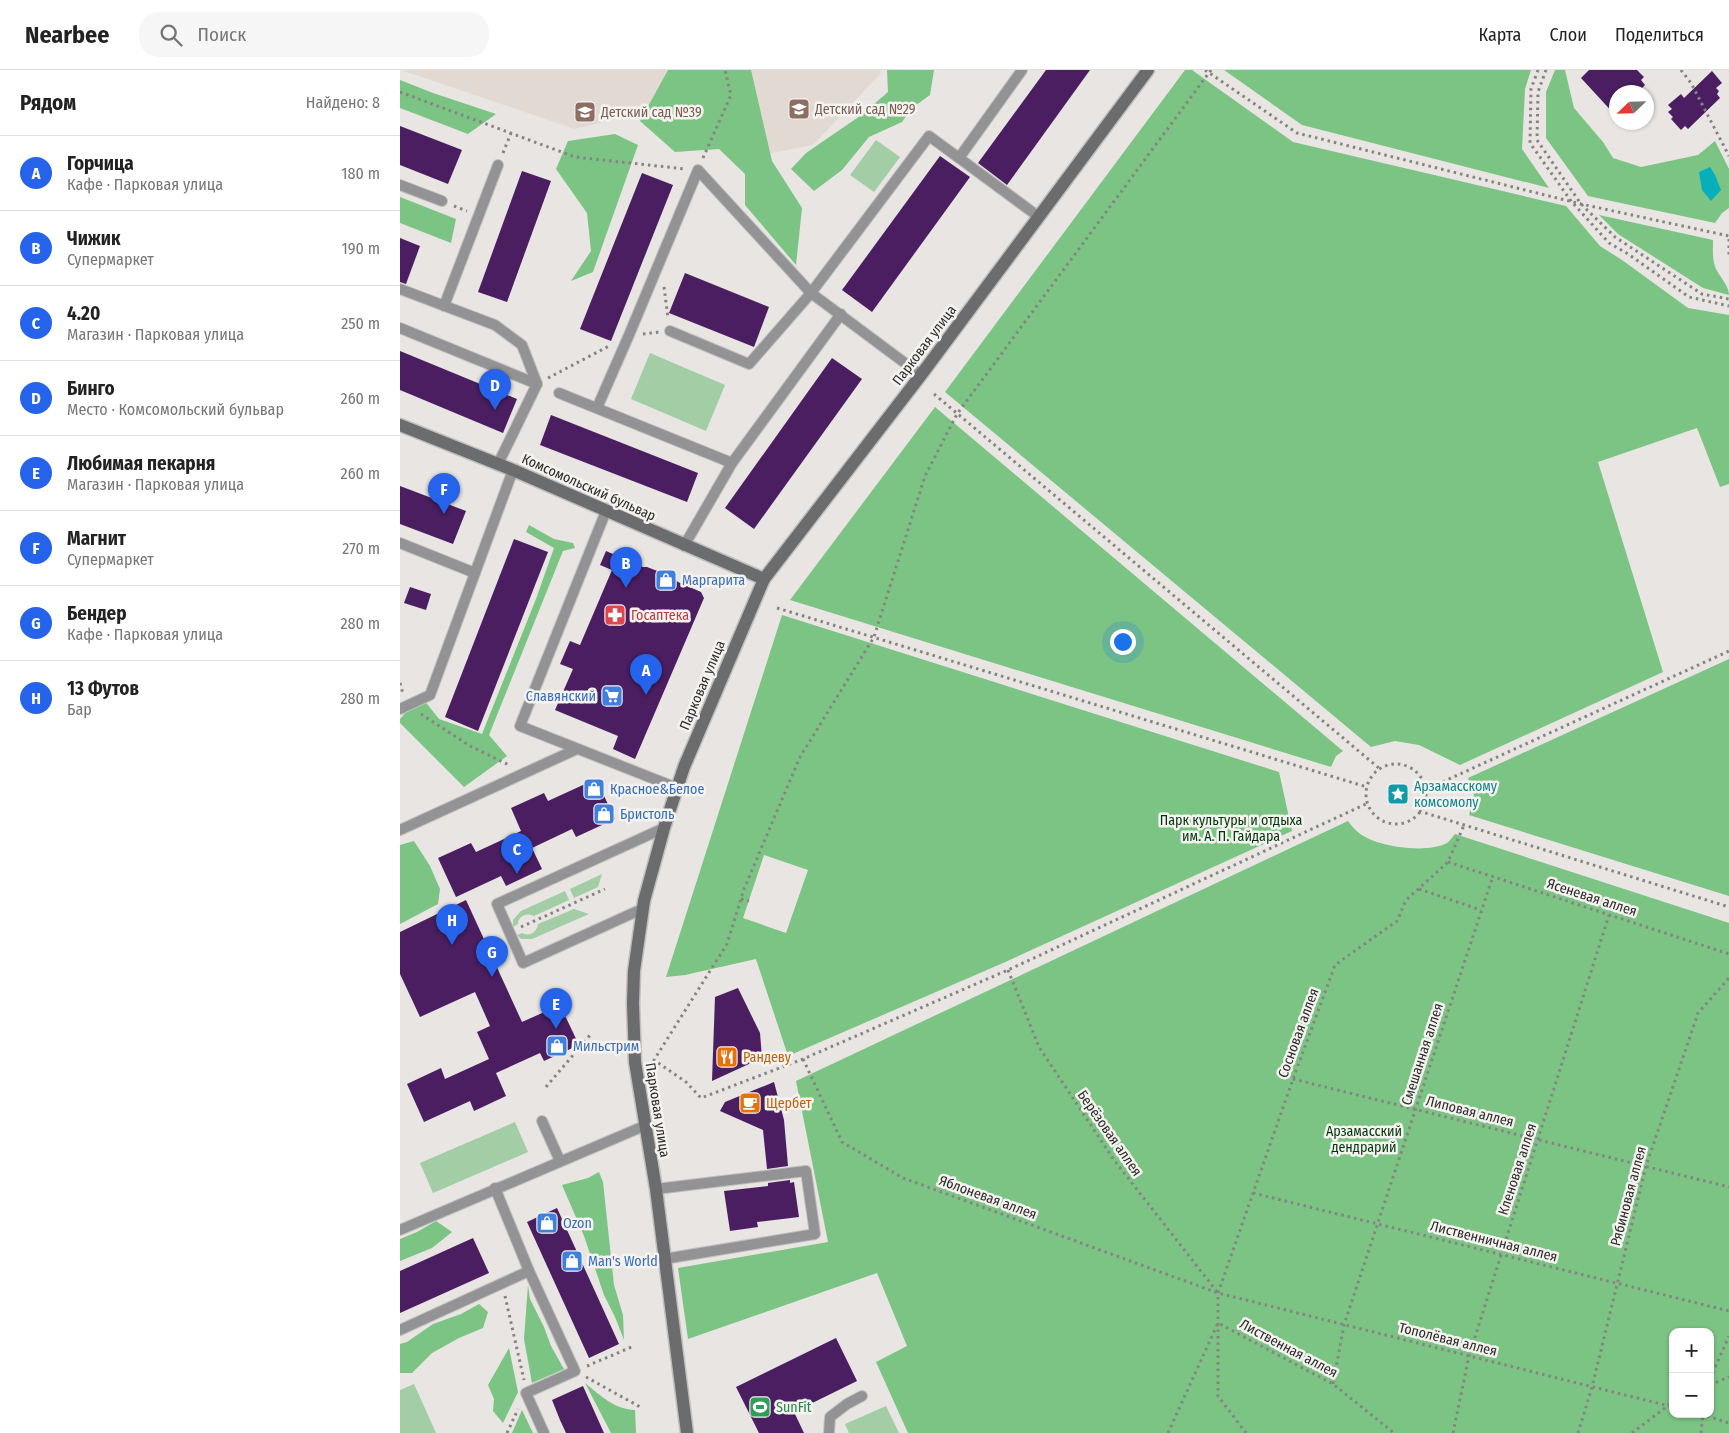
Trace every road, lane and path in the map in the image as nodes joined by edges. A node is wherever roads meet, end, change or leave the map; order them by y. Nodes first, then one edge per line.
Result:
1 (725, 70) edge
2 (1022, 70) edge
3 (1148, 70) edge
4 (1205, 70) edge
5 (1538, 70) edge
6 (1546, 70) edge
7 (1681, 70) edge
8 (1210, 71) edge
9 (400, 92) edge
10 (511, 134) junction
11 (1729, 156) edge
12 (959, 158) junction
13 (498, 165) joint
14 (698, 170) junction
15 (400, 185) edge
16 (442, 201) joint
17 (1571, 201) junction
18 (1581, 204) junction
19 (479, 215) junction
20 (1039, 217) junction
21 (1729, 236) edge
22 (1729, 240) edge
23 (1729, 256) edge
24 (664, 286) dead end
25 (400, 289) edge
26 (811, 293) junction
27 (1729, 299) edge
28 (444, 306) junction
29 (1729, 306) edge
30 (841, 314) junction
31 (400, 328) edge
32 (670, 331) junction
33 (629, 335) junction
34 (921, 375) junction
35 (537, 384) junction
36 (559, 393) dead end
37 (934, 394) dead end
38 (597, 408) junction
39 (957, 414) junction
40 (400, 425) edge
41 (732, 463) junction
42 (498, 464) junction
43 (513, 470) junction
44 (606, 511) junction
45 (400, 543) edge
46 (684, 546) junction
47 (475, 573) junction
48 (764, 580) junction
49 (777, 608) dead end
50 (874, 637) junction
51 (1729, 651) edge
52 (404, 707) edge
53 (578, 749) junction
54 (1380, 769) junction
55 (525, 773) junction
56 (1367, 787) junction
57 (677, 788) junction
58 (1425, 790) junction
59 (1368, 803) junction
60 (1419, 811) junction
61 (1464, 825) junction
62 (664, 828) junction
63 (400, 830) edge
64 (1448, 862) junction
65 (1492, 876) junction
66 (606, 889) dead end
67 (1419, 889) junction
68 (740, 899) junction
69 (749, 901) dead end
70 (1729, 907) edge
71 (642, 909) junction
72 (1481, 910) junction
73 (1609, 915) junction
74 (510, 933) junction
75 (1729, 954) edge
76 (1008, 970) junction
77 (1729, 978) edge
78 (591, 1034) dead end
79 (803, 1059) junction
80 (1293, 1079) junction
81 (546, 1087) dead end
82 (1416, 1109) junction
83 (542, 1121) dead end
84 (644, 1126) junction
85 (1538, 1139) junction
86 (560, 1161) junction
87 (1646, 1166) junction
88 (1729, 1186) edge
89 (495, 1188) junction
90 (656, 1189) junction
91 (1253, 1193) junction
92 (1378, 1224) junction
93 (400, 1230) edge
94 (1501, 1254) junction
95 (664, 1259) junction
96 (529, 1271) junction
97 (502, 1283) junction
98 (1618, 1283) junction
99 (1218, 1293) junction
100 (1729, 1311) edge
101 (1218, 1323) junction
102 (1344, 1325) junction
103 (400, 1330) edge
104 (1729, 1336) edge
105 (634, 1346) dead end
106 (1469, 1356) junction
107 (575, 1371) junction
108 (1713, 1373) edge
109 (1729, 1378) edge
110 (1333, 1384) junction
111 (1714, 1384) edge
112 (1592, 1387) junction
113 (526, 1392) junction
114 (862, 1396) dead end
115 (1668, 1406) joint
116 (642, 1408) dead end
117 (1703, 1418) edge
118 (1714, 1418) edge
119 (1729, 1423) edge
120 (507, 1433) edge
121 (544, 1433) edge
122 (686, 1433) edge
123 (829, 1433) edge
124 (1168, 1433) edge
125 (1246, 1433) edge
126 (1394, 1433) edge
127 (1453, 1433) edge
128 (1578, 1433) edge
129 (1632, 1433) edge
130 (1701, 1433) edge

1 - 14 path
2 - 12 lane
3 - 20 street, Парковая улица
4 - 8 path
5 - 17 path
6 - 18 path
7 - 11 path
8 - 17 path
8 - 39 path
9 - 10 path
10 - 13 path
10 - 14 path
12 - 20 lane
12 - 26 lane
13 - 19 lane
14 - 26 lane
14 - 33 lane
15 - 16 lane
16 - 19 path
17 - 18 path
17 - 29 path
18 - 21 path
18 - 27 path
19 - 28 lane
20 - 34 street, Парковая улица
22 - 23 path
24 - 32 path
25 - 28 lane
26 - 30 lane
26 - 32 lane
28 - 35 lane
30 - 34 lane
30 - 41 lane
31 - 35 lane
32 - 33 path
33 - 35 path
33 - 38 lane
34 - 48 street, Парковая улица
35 - 42 lane
36 - 38 lane
37 - 39 path
38 - 41 lane
39 - 50 path
39 - 54 path
40 - 42 street, Комсомольский бульвар
41 - 46 lane
42 - 43 street, Комсомольский бульвар
43 - 44 street, Комсомольский бульвар
43 - 47 lane
44 - 46 street, Комсомольский бульвар
44 - 53 lane
45 - 47 lane
46 - 48 street, Комсомольский бульвар
47 - 52 lane
48 - 57 street, Парковая улица
49 - 50 path
50 - 56 path
50 - 68 path
51 - 58 path
52 - 55 path
53 - 55 lane
53 - 57 lane
54 - 56 path
54 - 58 path
55 - 63 lane
56 - 59 path
57 - 62 street, Парковая улица
58 - 60 path
59 - 60 path
59 - 76 path
60 - 61 path
61 - 64 path, Сосновая аллея
61 - 70 path
62 - 71 street, Парковая улица
62 - 74 lane
64 - 65 path, Ясеневая аллея
64 - 67 path, Сосновая аллея
65 - 72 path, Смешанная аллея
65 - 73 path, Ясеневая аллея
66 - 74 path
67 - 72 path
67 - 80 path, Сосновая аллея
68 - 69 path
68 - 79 path
71 - 74 lane
71 - 84 street, Парковая улица
72 - 82 path, Смешанная аллея
73 - 75 path, Ясеневая аллея
73 - 85 path, Кленовая аллея
76 - 79 path
76 - 99 path, Берёзовая аллея
77 - 87 path, Рябиновая аллея
78 - 81 path
79 - 99 path, Яблоневая аллея
80 - 82 path, Липовая аллея
80 - 91 path, Сосновая аллея
82 - 85 path, Липовая аллея
82 - 92 path, Смешанная аллея
83 - 86 lane
84 - 86 lane
84 - 90 street, Парковая улица
85 - 87 path, Липовая аллея
85 - 94 path, Кленовая аллея
86 - 89 lane
87 - 88 path, Липовая аллея
87 - 98 path, Рябиновая аллея
89 - 93 lane
89 - 96 lane
90 - 95 street, Парковая улица
90 - 95 lane
91 - 92 path, Лиственничная аллея
91 - 99 path, Сосновая аллея
92 - 94 path, Лиственничная аллея
92 - 102 path, Смешанная аллея
94 - 98 path, Лиственничная аллея
94 - 106 path, Кленовая аллея
95 - 122 street, Парковая улица
96 - 97 lane
96 - 107 lane
97 - 103 lane
97 - 113 path
98 - 100 path, Лиственничная аллея
98 - 112 path, Рябиновая аллея
99 - 101 path, Сосновая аллея
99 - 102 path, Тополёвая аллея
101 - 110 path, Лиственная аллея
101 - 124 path
101 - 125 path, Сосновая аллея
102 - 106 path, Тополёвая аллея
102 - 110 path, Смешанная аллея
104 - 108 path
105 - 107 path
106 - 112 path, Тополёвая аллея
106 - 127 path, Кленовая аллея
107 - 113 lane
107 - 116 path
109 - 111 path
110 - 126 path, Лиственная аллея
112 - 115 path, Тополёвая аллея
112 - 128 path, Рябиновая аллея
113 - 120 path
113 - 121 lane
114 - 123 lane
115 - 129 path
117 - 130 path
118 - 119 path

